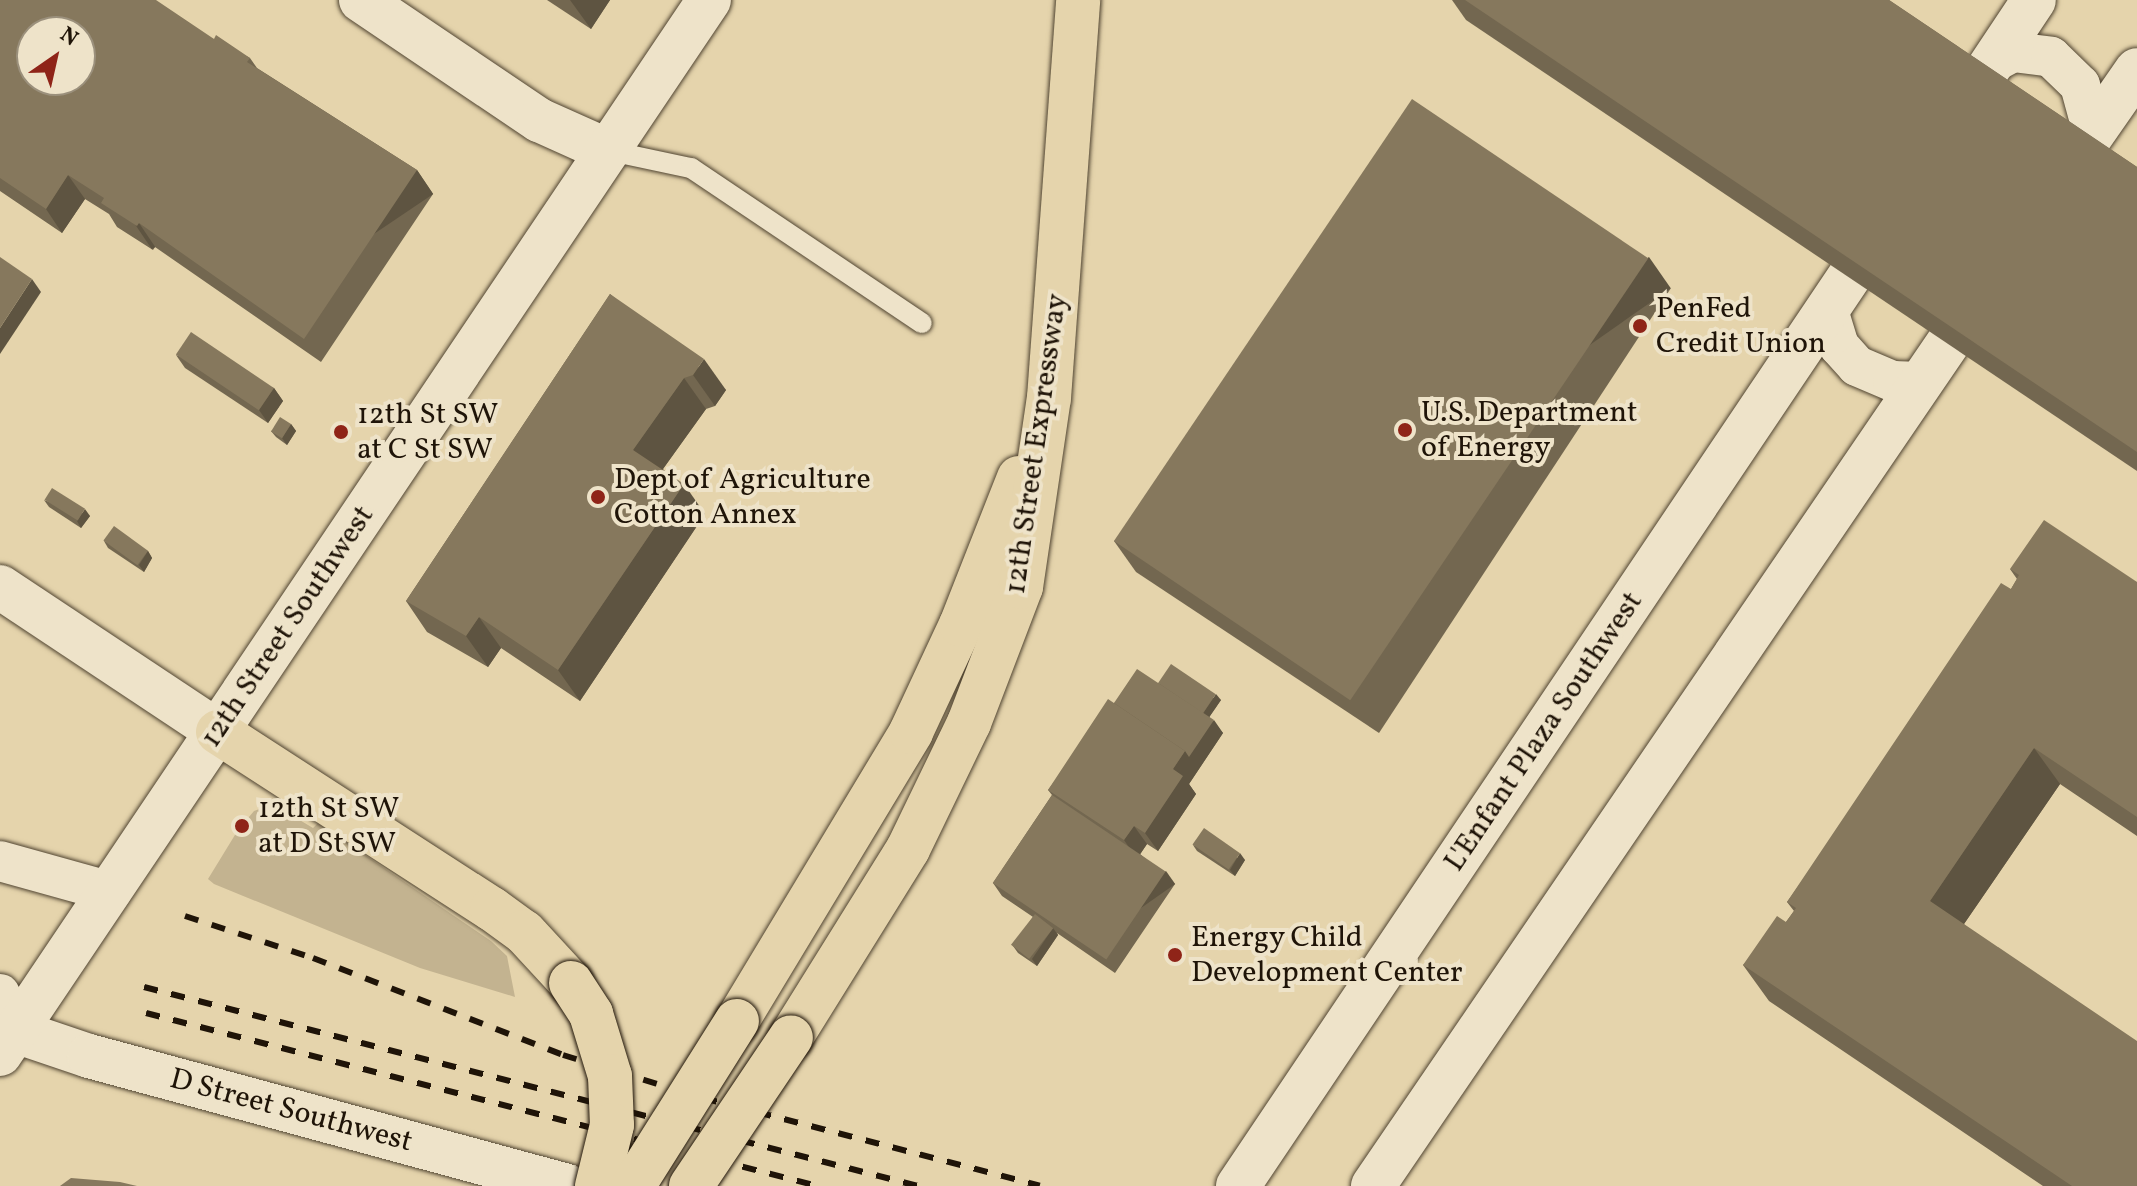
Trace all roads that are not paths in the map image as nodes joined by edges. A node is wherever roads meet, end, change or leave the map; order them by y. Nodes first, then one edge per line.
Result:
1 (361, 0) edge
2 (709, 0) edge
3 (1078, 0) edge
4 (2034, 0) edge
5 (2137, 70) edge
6 (1987, 71) joint
7 (2088, 141) joint
8 (606, 150) junction
9 (1839, 294) joint
10 (922, 323) dead end
11 (1948, 343) edge
12 (1921, 382) junction
13 (1049, 398) junction
14 (0, 587) edge
15 (218, 732) junction
16 (0, 861) edge
17 (111, 892) junction
18 (4, 1026) edge
19 (1244, 1177) edge
20 (568, 1186) edge
21 (597, 1186) edge
22 (633, 1186) edge
23 (691, 1186) edge
24 (1373, 1186) edge

1 - 8 street
2 - 8 street, 12th Street Southwest
3 - 13 highway, 12th Street Expressway
4 - 6 street
5 - 7 street
6 - 7 street
8 - 10 lane
8 - 15 street, 12th Street Southwest
9 - 12 street
9 - 19 street, L'Enfant Plaza Southwest
11 - 12 street
12 - 24 street
13 - 22 highway, bridge
13 - 23 highway, 12th Street Expressway, bridge
14 - 15 street
15 - 17 street, 12th Street Southwest
15 - 21 highway, bridge
16 - 17 street
17 - 18 street, 12th Street Southwest
18 - 20 street, D Street Southwest

